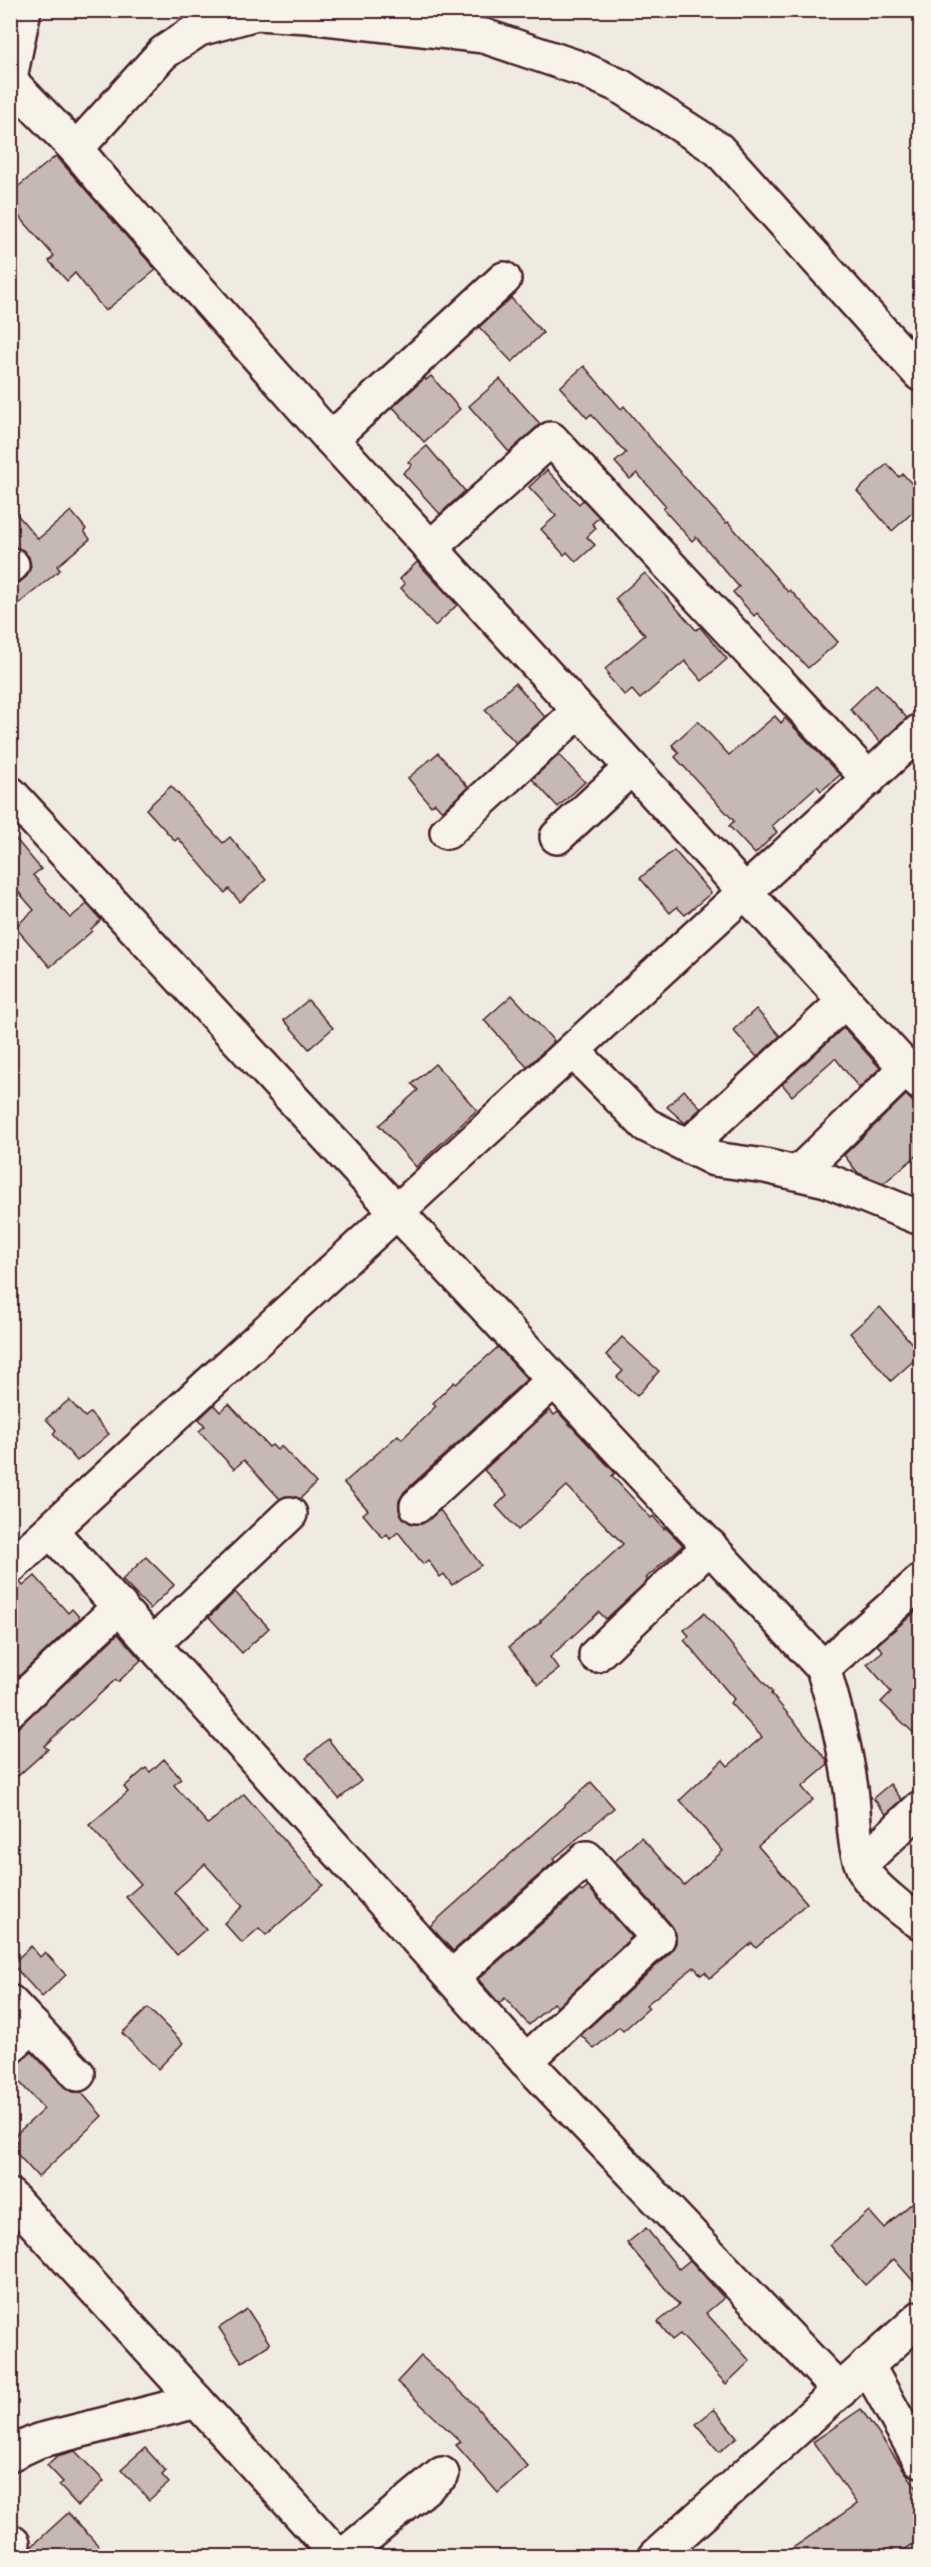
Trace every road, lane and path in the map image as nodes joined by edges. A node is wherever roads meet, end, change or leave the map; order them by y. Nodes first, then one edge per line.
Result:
1 (24, 10) edge
2 (10, 80) edge
3 (76, 149) junction
4 (504, 279) dead end
5 (921, 374) edge
6 (331, 439) junction
7 (430, 548) junction
8 (579, 711) junction
9 (921, 731) edge
10 (631, 768) junction
11 (869, 779) junction
12 (13, 800) edge
13 (447, 832) dead end
14 (557, 837) dead end
15 (745, 892) junction
16 (845, 1001) junction
17 (573, 1051) junction
18 (914, 1075) edge
19 (688, 1146) junction
20 (798, 1173) junction
21 (398, 1213) junction
22 (921, 1218) edge
23 (554, 1380) junction
24 (417, 1506) dead end
25 (290, 1514) dead end
26 (51, 1531) junction
27 (710, 1546) junction
28 (13, 1559) edge
29 (921, 1582) edge
30 (120, 1606) junction
31 (153, 1644) junction
32 (596, 1655) dead end
33 (823, 1668) junction
34 (10, 1710) edge
35 (921, 1808) edge
36 (862, 1863) junction
37 (921, 1923) edge
38 (452, 1977) junction
39 (10, 2002) edge
40 (22, 2036) edge
41 (526, 2061) junction
42 (78, 2074) dead end
43 (10, 2196) edge
44 (921, 2318) edge
45 (867, 2365) junction
46 (840, 2391) junction
47 (197, 2401) junction
48 (10, 2454) edge
49 (921, 2460) edge
50 (442, 2474) dead end
51 (338, 2556) edge
52 (343, 2556) edge
53 (656, 2556) edge

1 - 2 street
2 - 3 street
3 - 5 street
3 - 6 street
4 - 6 street
6 - 7 street
7 - 8 street
7 - 11 street
8 - 10 street
8 - 13 street
9 - 11 street
10 - 14 street
10 - 15 street
11 - 15 street
12 - 21 street
15 - 16 street
15 - 17 street
16 - 18 street
16 - 19 street
17 - 19 street
17 - 21 street
18 - 20 street
19 - 20 street
20 - 22 street
21 - 23 street
21 - 26 street
23 - 24 street
23 - 27 street
25 - 31 street
26 - 28 street
26 - 30 street
27 - 32 street
27 - 33 street
29 - 33 street
30 - 31 street
30 - 34 street
31 - 38 street
33 - 36 street
35 - 36 street
36 - 37 street
38 - 41 street
38 - 41 street
39 - 40 street
40 - 42 street
41 - 46 street
43 - 47 street
44 - 45 street
45 - 46 street
45 - 49 street
46 - 53 street
47 - 48 street
47 - 51 street
50 - 52 street

